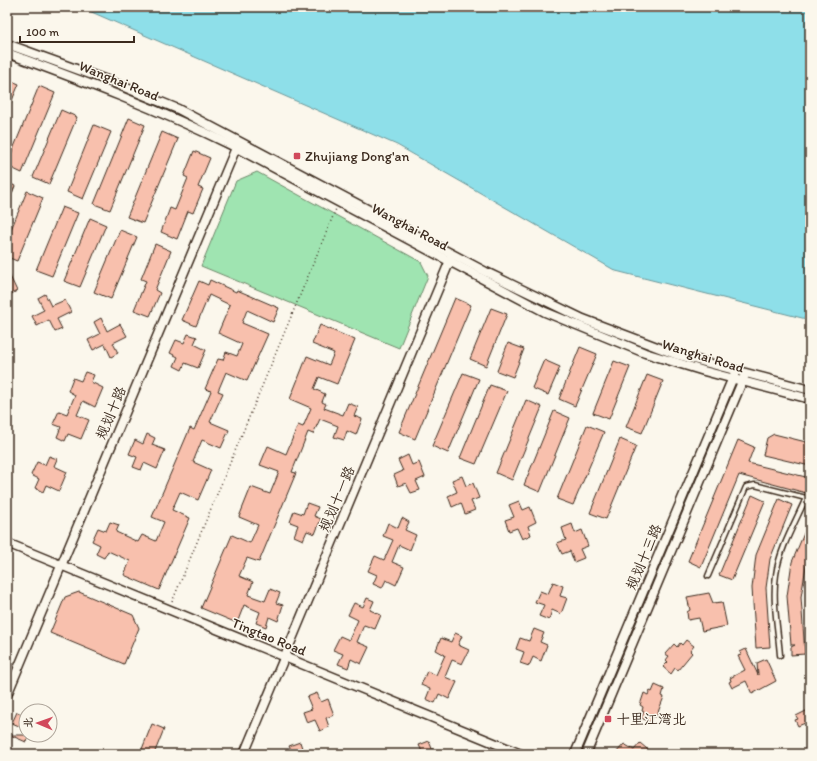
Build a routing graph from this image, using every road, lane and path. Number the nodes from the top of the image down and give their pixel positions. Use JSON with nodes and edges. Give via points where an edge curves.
{"nodes":[{"id":1,"x":7,"y":44,"type":"edge"},
{"id":2,"x":7,"y":53,"type":"edge"},
{"id":3,"x":238,"y":144,"type":"junction"},
{"id":4,"x":338,"y":203,"type":"junction"},
{"id":5,"x":453,"y":254,"type":"junction"},
{"id":6,"x":450,"y":263,"type":"junction"},
{"id":7,"x":736,"y":370,"type":"junction"},
{"id":8,"x":746,"y":373,"type":"junction"},
{"id":9,"x":733,"y":379,"type":"junction"},
{"id":10,"x":742,"y":382,"type":"junction"},
{"id":11,"x":810,"y":390,"type":"edge"},
{"id":12,"x":810,"y":400,"type":"edge"},
{"id":13,"x":808,"y":498,"type":"edge"},
{"id":14,"x":7,"y":543,"type":"edge"},
{"id":15,"x":61,"y":565,"type":"junction"},
{"id":16,"x":708,"y":576,"type":"dead end"},
{"id":17,"x":169,"y":610,"type":"junction"},
{"id":18,"x":780,"y":655,"type":"dead end"},
{"id":19,"x":285,"y":657,"type":"junction"},
{"id":20,"x":7,"y":695,"type":"edge"},
{"id":21,"x":244,"y":754,"type":"edge"},
{"id":22,"x":521,"y":754,"type":"edge"},
{"id":23,"x":575,"y":754,"type":"edge"},
{"id":24,"x":586,"y":754,"type":"edge"}],
"edges":[{"from":1,"to":3,"type":"street","name":"Wanghai Road","via":[[158,100]]},
{"from":2,"to":3,"type":"street","name":"Wanghai Road","via":[[149,106]]},
{"from":3,"to":4,"type":"street","name":"Wanghai Road"},
{"from":3,"to":5,"type":"street","name":"Wanghai Road"},
{"from":3,"to":15,"type":"street","name":"规划十路"},
{"from":4,"to":6,"type":"street","name":"Wanghai Road"},
{"from":4,"to":17,"type":"path"},
{"from":5,"to":6,"type":"street","name":"规划十一路"},
{"from":5,"to":7,"type":"street","name":"Wanghai Road","via":[[549,303],[614,332],[678,355]]},
{"from":6,"to":9,"type":"street","name":"Wanghai Road","via":[[545,312],[605,337],[665,359]]},
{"from":6,"to":19,"type":"street","name":"规划十一路"},
{"from":7,"to":8,"type":"street","name":"Wanghai Road"},
{"from":7,"to":9,"type":"street","name":"规划十三路"},
{"from":8,"to":10,"type":"street","name":"规划十三路"},
{"from":8,"to":11,"type":"street","name":"Wanghai Road"},
{"from":9,"to":10,"type":"street","name":"Wanghai Road"},
{"from":9,"to":23,"type":"street","name":"规划十三路"},
{"from":10,"to":12,"type":"street","name":"Wanghai Road"},
{"from":10,"to":24,"type":"street","name":"规划十三路"},
{"from":13,"to":16,"type":"lane","via":[[752,484],[746,487]]},
{"from":13,"to":18,"type":"lane","via":[[776,573]]},
{"from":14,"to":15,"type":"street","name":"Tingtao Road"},
{"from":15,"to":17,"type":"street","name":"Tingtao Road"},
{"from":15,"to":20,"type":"street","name":"规划十路"},
{"from":17,"to":19,"type":"street","name":"Tingtao Road"},
{"from":19,"to":21,"type":"street","name":"规划十一路"},
{"from":19,"to":22,"type":"street","name":"Tingtao Road"}]}
